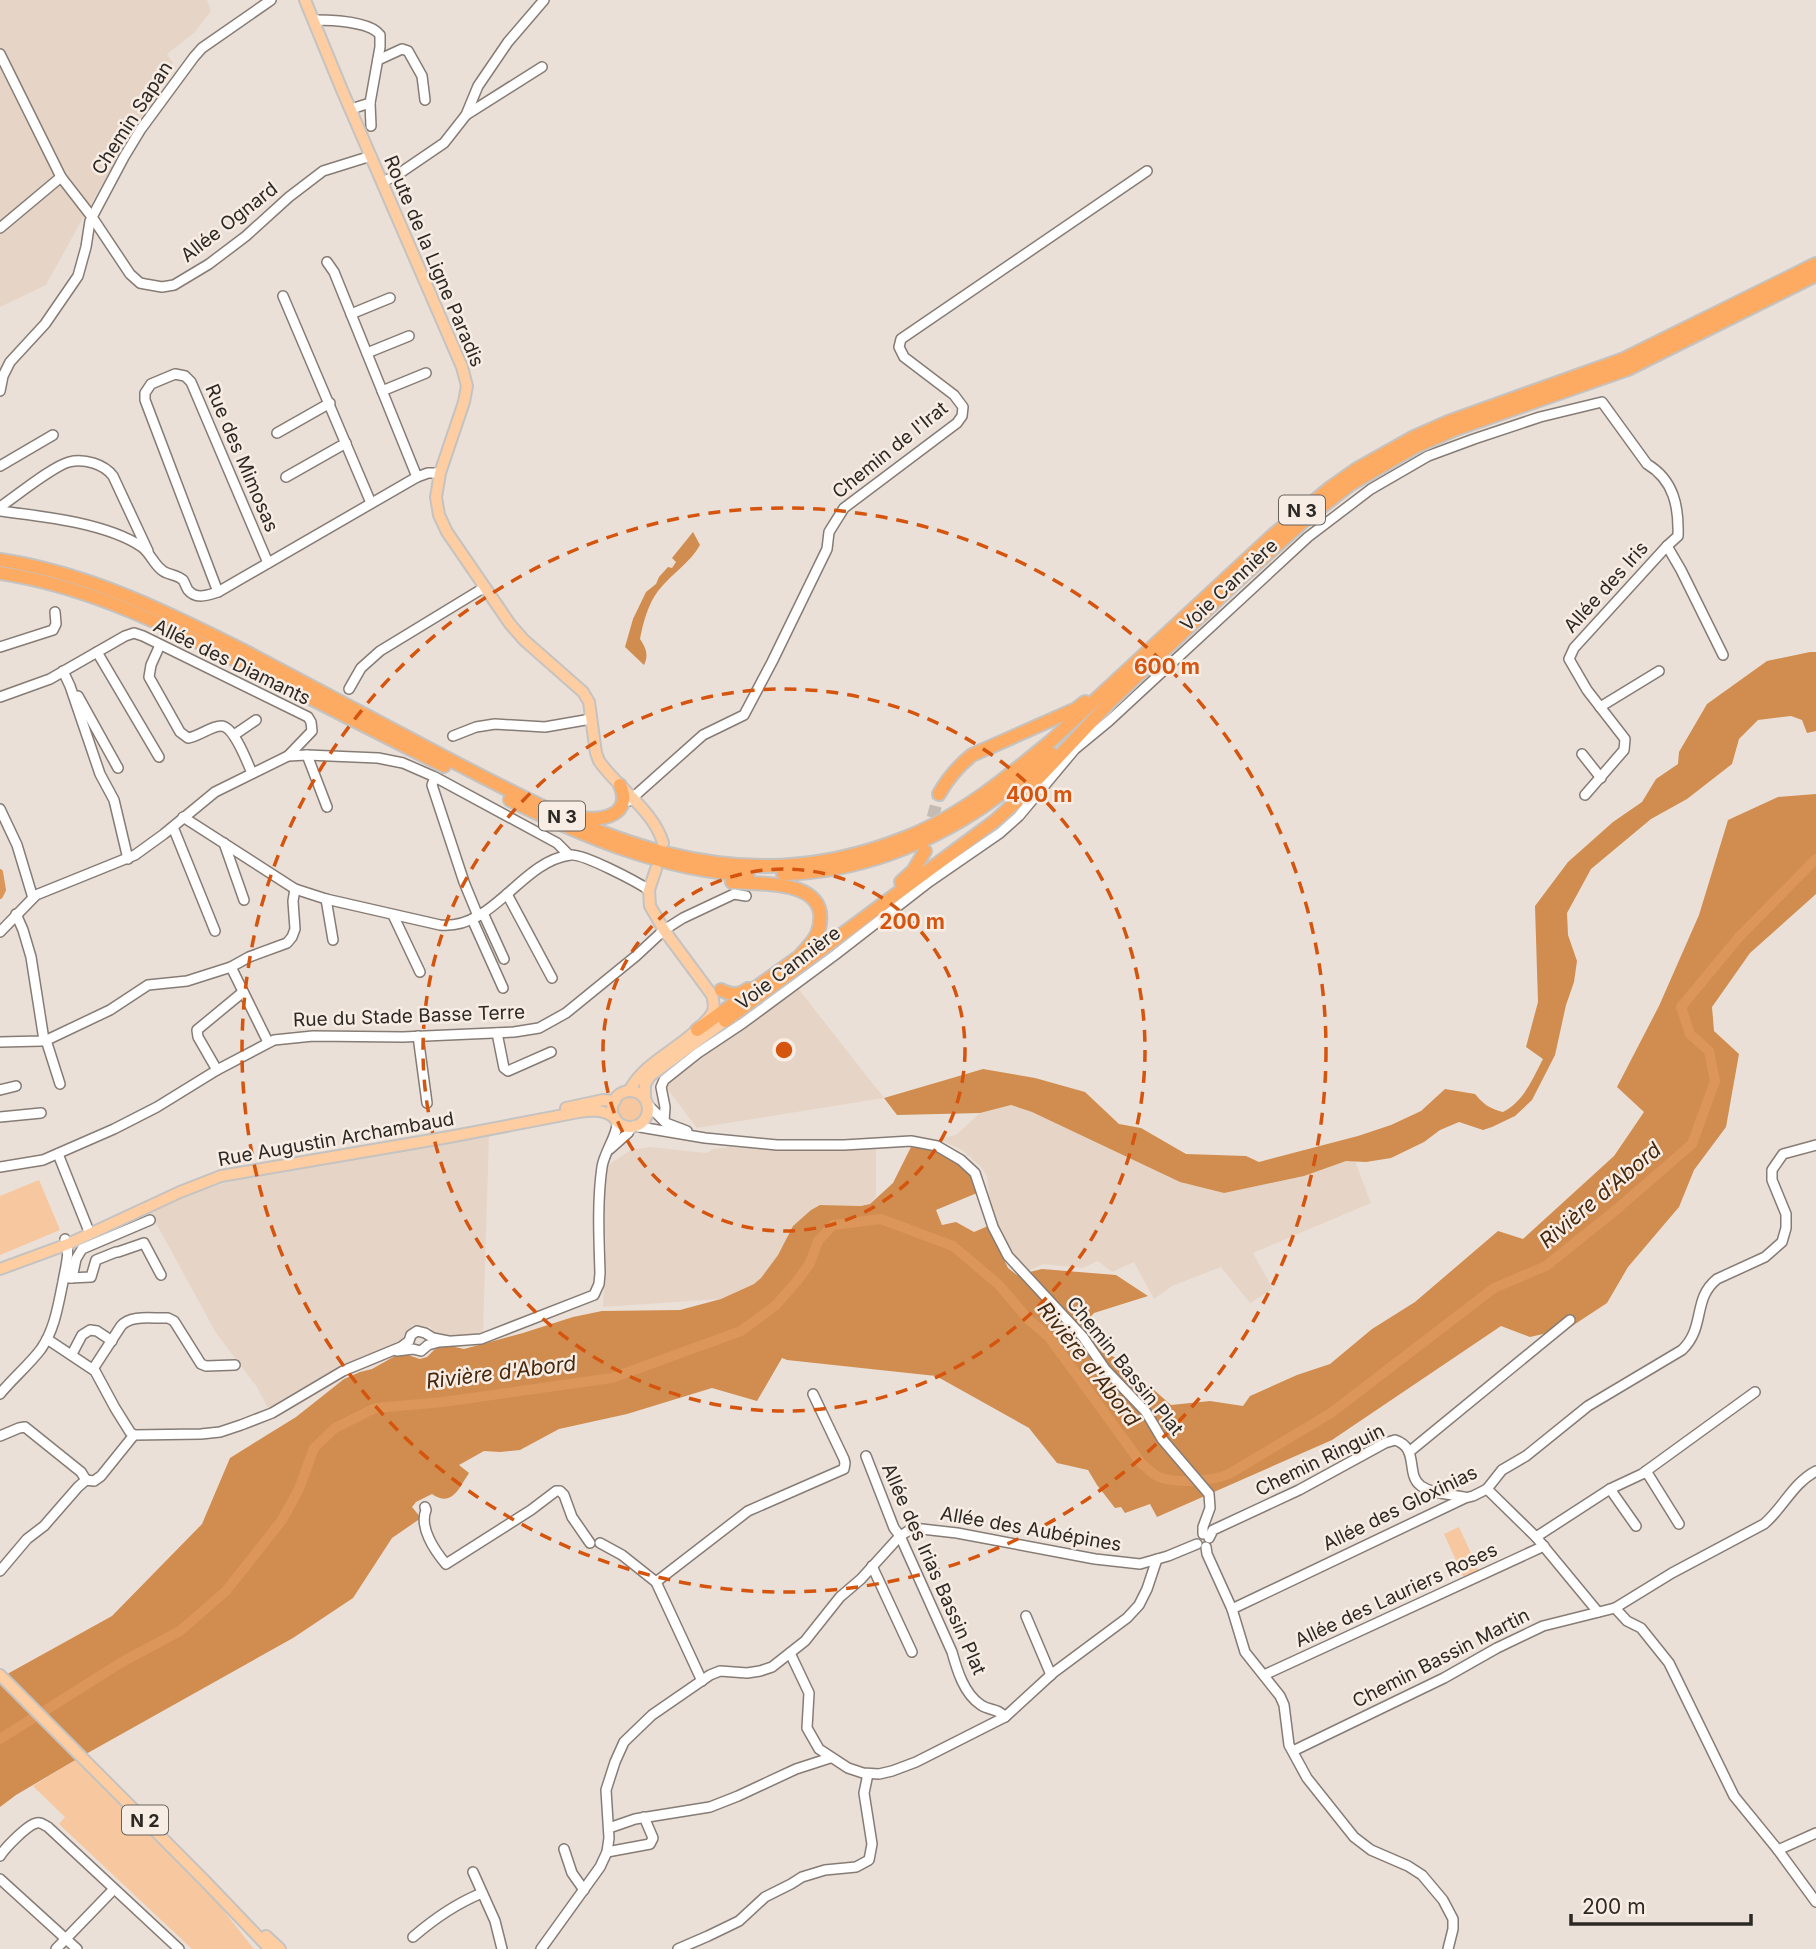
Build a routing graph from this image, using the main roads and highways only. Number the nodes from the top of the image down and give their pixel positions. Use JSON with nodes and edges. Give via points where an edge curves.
{"nodes":[{"id":1,"x":306,"y":0,"type":"edge"},
{"id":2,"x":1816,"y":264,"type":"edge"},
{"id":3,"x":1816,"y":275,"type":"edge"},
{"id":4,"x":0,"y":561,"type":"edge"},
{"id":5,"x":0,"y":573,"type":"edge"},
{"id":6,"x":1122,"y":683,"type":"junction"},
{"id":7,"x":594,"y":741,"type":"junction"},
{"id":8,"x":446,"y":757,"type":"junction"},
{"id":9,"x":604,"y":768,"type":"junction"},
{"id":10,"x":620,"y":785,"type":"junction"},
{"id":11,"x":939,"y":794,"type":"tunnel mouth"},
{"id":12,"x":635,"y":797,"type":"junction"},
{"id":13,"x":925,"y":851,"type":"tunnel mouth"},
{"id":14,"x":641,"y":855,"type":"junction"},
{"id":15,"x":656,"y":869,"type":"dead end"},
{"id":16,"x":796,"y":960,"type":"junction"},
{"id":17,"x":767,"y":979,"type":"junction"},
{"id":18,"x":717,"y":992,"type":"junction"},
{"id":19,"x":730,"y":1007,"type":"junction"},
{"id":20,"x":725,"y":1021,"type":"junction"},
{"id":21,"x":697,"y":1030,"type":"junction"},
{"id":22,"x":629,"y":1091,"type":"junction"},
{"id":23,"x":615,"y":1101,"type":"junction"},
{"id":24,"x":646,"y":1101,"type":"junction"},
{"id":25,"x":616,"y":1119,"type":"junction"},
{"id":26,"x":482,"y":1130,"type":"junction"},
{"id":27,"x":0,"y":1269,"type":"edge"},
{"id":28,"x":0,"y":1675,"type":"edge"},
{"id":29,"x":204,"y":1880,"type":"junction"},
{"id":30,"x":260,"y":1949,"type":"edge"},
{"id":31,"x":270,"y":1949,"type":"edge"},
{"id":32,"x":280,"y":1949,"type":"edge"}],
"edges":[{"from":1,"to":7,"type":"main road","name":"Route de la Ligne Paradis","via":[[467,386],[440,473],[439,515],[510,624],[579,687],[589,702]]},
{"from":2,"to":6,"type":"highway","number":"N 3","via":[[1624,359],[1448,422],[1376,457],[1272,536]]},
{"from":3,"to":6,"type":"highway","number":"N 3","via":[[1628,369],[1455,429],[1381,466],[1351,484],[1274,547]]},
{"from":4,"to":8,"type":"highway","number":"N 3","via":[[63,573],[124,594]]},
{"from":5,"to":14,"type":"highway","number":"N 3","via":[[60,585],[119,606],[555,822]]},
{"from":6,"to":8,"type":"highway","number":"N 3","via":[[1013,772],[948,817],[870,850],[800,865],[706,863],[643,846],[559,814]]},
{"from":6,"to":11,"type":"highway","via":[[1076,709],[972,755],[953,772]]},
{"from":6,"to":14,"type":"highway","number":"N 3","via":[[1058,751],[982,807],[931,836],[875,859],[804,873],[753,875],[684,867]]},
{"from":6,"to":20,"type":"highway","via":[[995,821]]},
{"from":7,"to":9,"type":"main road","name":"Route de la Ligne Paradis"},
{"from":7,"to":12,"type":"main road","name":"Route de la Ligne Paradis"},
{"from":8,"to":10,"type":"highway","number":"N 3","via":[[582,818],[595,820],[615,814],[624,800]]},
{"from":9,"to":10,"type":"main road","name":"Route de la Ligne Paradis"},
{"from":9,"to":12,"type":"main road"},
{"from":10,"to":12,"type":"main road","name":"Route de la Ligne Paradis"},
{"from":13,"to":16,"type":"highway","via":[[899,885]]},
{"from":14,"to":16,"type":"highway","number":"N 3","via":[[706,876],[788,887],[808,895],[818,906],[821,925]]},
{"from":15,"to":18,"type":"main road","via":[[649,890],[650,906],[664,930]]},
{"from":16,"to":17,"type":"highway"},
{"from":17,"to":18,"type":"highway","via":[[737,994]]},
{"from":17,"to":19,"type":"highway"},
{"from":18,"to":19,"type":"main road"},
{"from":18,"to":21,"type":"main road","via":[[713,1011]]},
{"from":19,"to":20,"type":"main road"},
{"from":19,"to":21,"type":"highway"},
{"from":20,"to":24,"type":"main road","via":[[650,1076],[645,1084]]},
{"from":21,"to":22,"type":"main road","via":[[645,1070]]},
{"from":22,"to":23,"type":"main road"},
{"from":22,"to":24,"type":"main road"},
{"from":23,"to":25,"type":"main road"},
{"from":23,"to":26,"type":"main road","name":"Rue Augustin Archambaud","via":[[580,1104]]},
{"from":24,"to":25,"type":"main road","via":[[645,1118],[633,1127]]},
{"from":25,"to":26,"type":"main road","name":"Rue Augustin Archambaud","via":[[592,1110]]},
{"from":26,"to":27,"type":"main road","name":"Rue Augustin Archambaud","via":[[212,1180]]},
{"from":28,"to":29,"type":"main road","number":"N 2"},
{"from":29,"to":30,"type":"main road"},
{"from":29,"to":31,"type":"main road","number":"N 2"},
{"from":29,"to":32,"type":"main road"}]}
